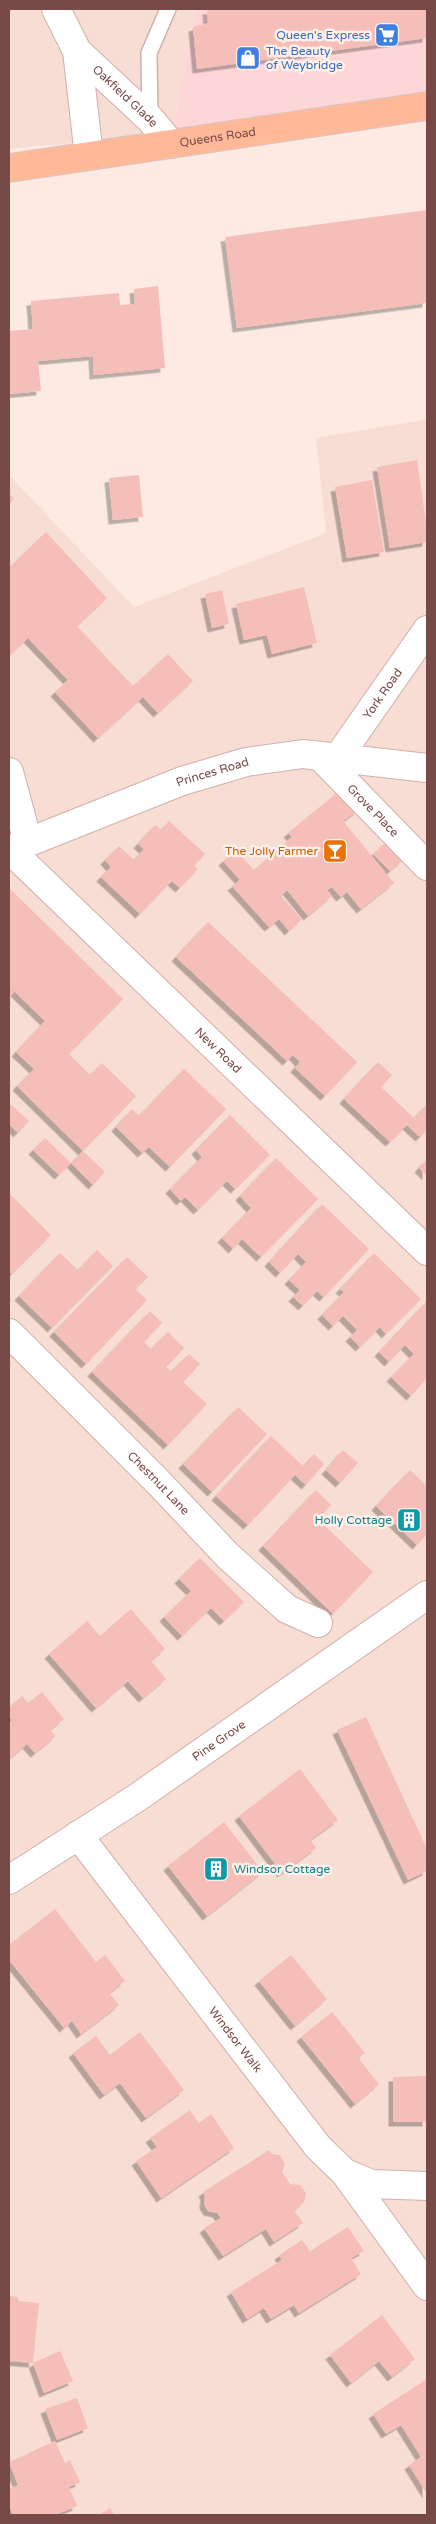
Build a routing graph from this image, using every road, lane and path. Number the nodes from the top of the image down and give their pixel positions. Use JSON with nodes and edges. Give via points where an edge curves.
{"nodes":[{"id":1,"x":56,"y":9,"type":"edge"},
{"id":2,"x":168,"y":9,"type":"edge"},
{"id":3,"x":77,"y":51,"type":"junction"},
{"id":4,"x":427,"y":106,"type":"edge"},
{"id":5,"x":150,"y":119,"type":"junction"},
{"id":6,"x":171,"y":144,"type":"junction"},
{"id":7,"x":89,"y":156,"type":"junction"},
{"id":8,"x":9,"y":168,"type":"edge"},
{"id":9,"x":427,"y":630,"type":"edge"},
{"id":10,"x":329,"y":756,"type":"junction"},
{"id":11,"x":427,"y":768,"type":"edge"},
{"id":12,"x":9,"y":772,"type":"edge"},
{"id":13,"x":16,"y":847,"type":"edge"},
{"id":14,"x":427,"y":866,"type":"edge"},
{"id":15,"x":427,"y":1251,"type":"edge"},
{"id":16,"x":9,"y":1333,"type":"edge"},
{"id":17,"x":427,"y":1595,"type":"edge"},
{"id":18,"x":318,"y":1623,"type":"dead end"},
{"id":19,"x":78,"y":1835,"type":"junction"},
{"id":20,"x":9,"y":1880,"type":"edge"},
{"id":21,"x":345,"y":2173,"type":"junction"},
{"id":22,"x":427,"y":2186,"type":"edge"},
{"id":23,"x":427,"y":2286,"type":"edge"}],
"edges":[{"from":1,"to":3,"type":"street","name":"Oakfield Glade"},
{"from":2,"to":5,"type":"lane","via":[[149,53]]},
{"from":3,"to":5,"type":"street","name":"Oakfield Glade"},
{"from":3,"to":7,"type":"street","name":"Oakfield Glade"},
{"from":4,"to":6,"type":"main road","name":"Queens Road"},
{"from":5,"to":6,"type":"street","name":"Oakfield Glade"},
{"from":6,"to":7,"type":"main road","name":"Queens Road"},
{"from":7,"to":8,"type":"main road","name":"Queens Road"},
{"from":9,"to":10,"type":"street","name":"York Road"},
{"from":10,"to":11,"type":"street","name":"Princes Road"},
{"from":10,"to":13,"type":"street","name":"Princes Road","via":[[303,754],[246,762],[182,781]]},
{"from":10,"to":14,"type":"street","name":"Grove Place"},
{"from":12,"to":13,"type":"street"},
{"from":13,"to":15,"type":"street","name":"New Road"},
{"from":16,"to":18,"type":"street","name":"Chestnut Lane","via":[[228,1556],[287,1609]]},
{"from":17,"to":19,"type":"street","name":"Pine Grove"},
{"from":19,"to":20,"type":"street","name":"Pine Grove"},
{"from":19,"to":21,"type":"street","name":"Windsor Walk","via":[[318,2147]]},
{"from":21,"to":22,"type":"street","name":"Windsor Walk","via":[[371,2184]]},
{"from":21,"to":23,"type":"street"}]}
